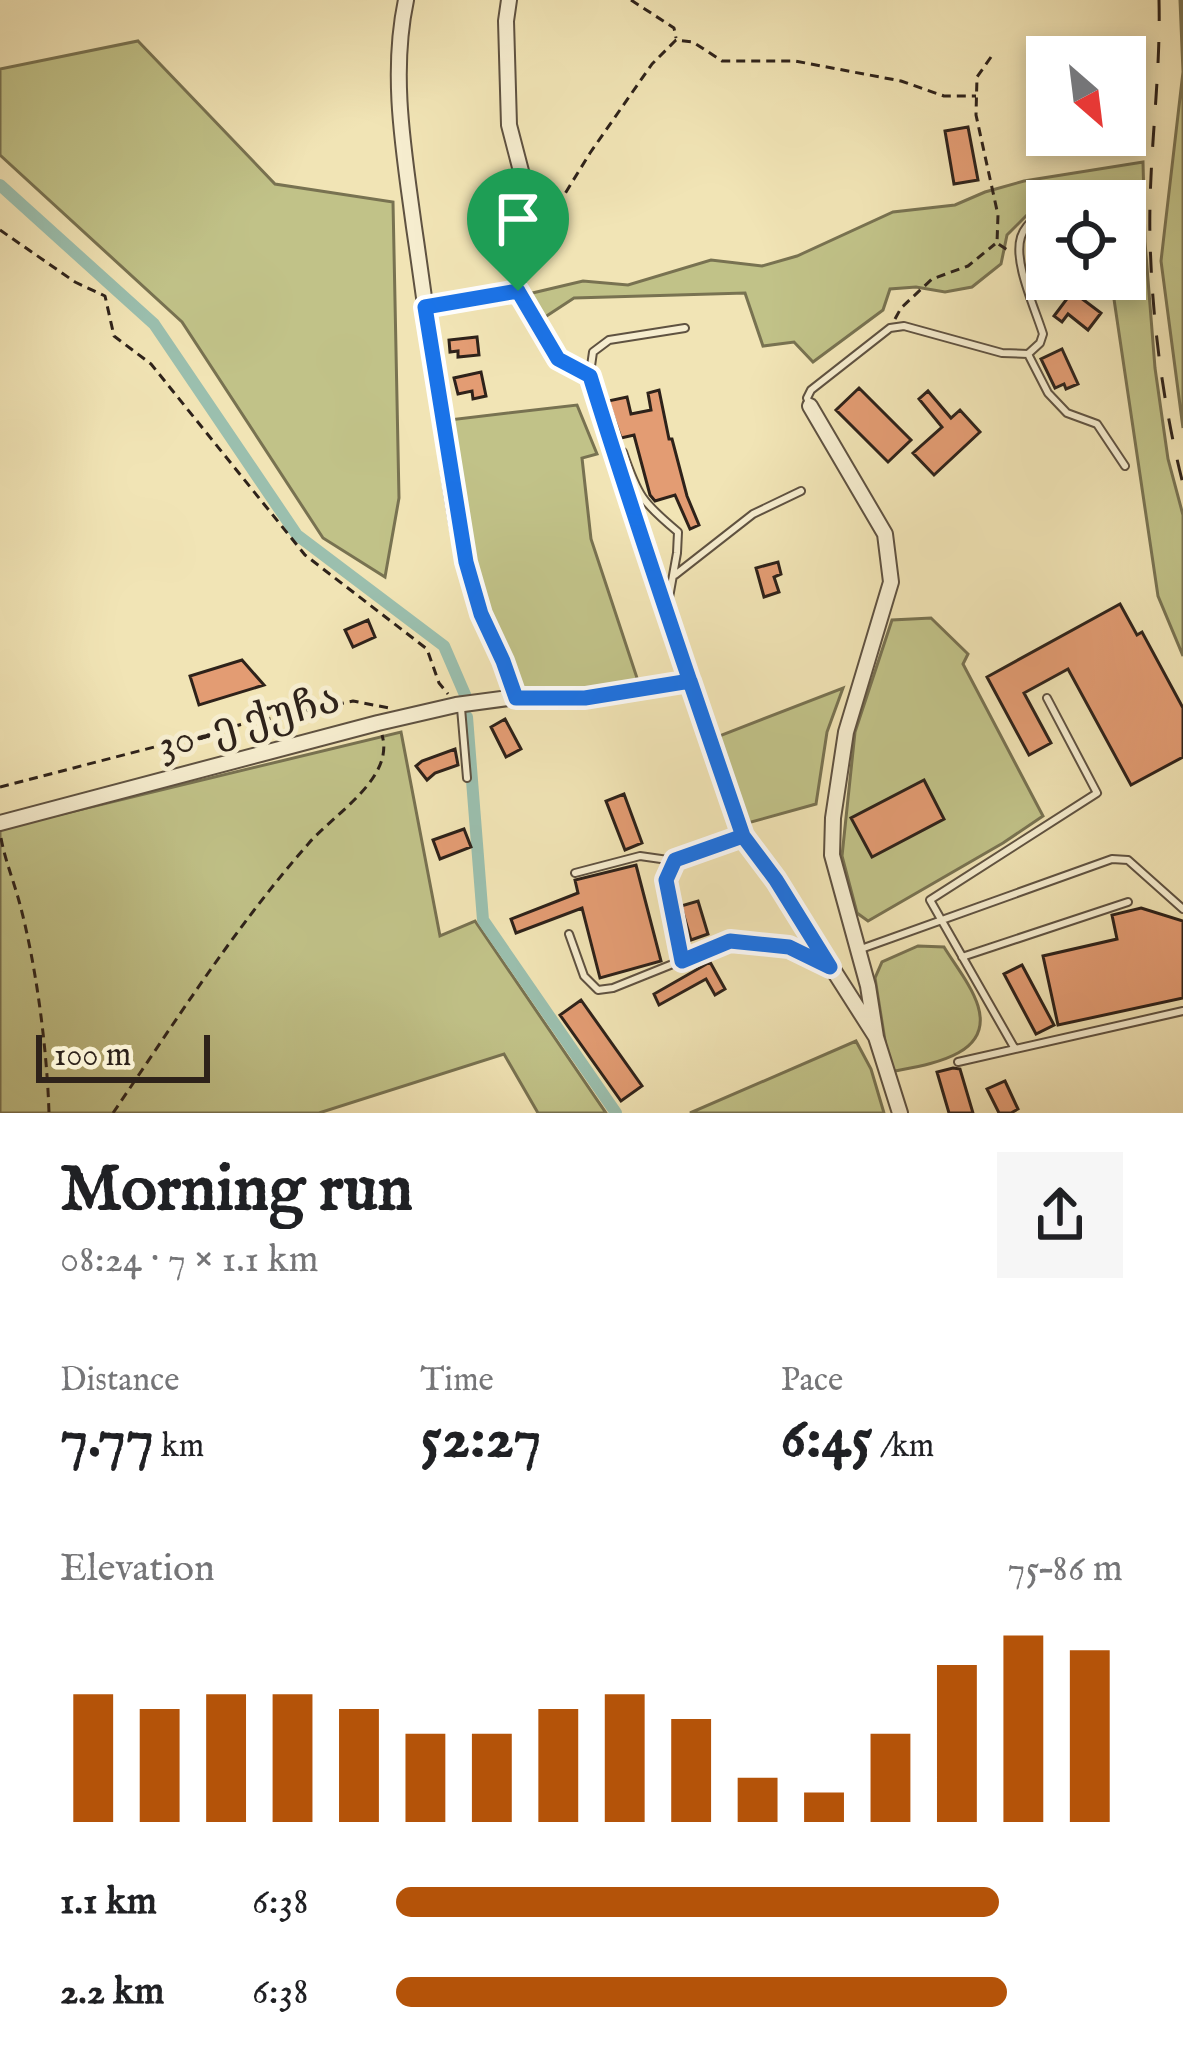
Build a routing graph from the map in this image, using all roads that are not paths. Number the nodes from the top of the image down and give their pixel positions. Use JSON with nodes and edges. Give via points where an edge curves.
{"nodes":[{"id":1,"x":406,"y":0,"type":"edge"},
{"id":2,"x":509,"y":0,"type":"edge"},
{"id":3,"x":1026,"y":227,"type":"edge"},
{"id":4,"x":1026,"y":280,"type":"edge"},
{"id":5,"x":1032,"y":300,"type":"edge"},
{"id":6,"x":685,"y":328,"type":"dead end"},
{"id":7,"x":1028,"y":353,"type":"junction"},
{"id":8,"x":590,"y":376,"type":"junction"},
{"id":9,"x":810,"y":406,"type":"joint"},
{"id":10,"x":623,"y":452,"type":"dead end"},
{"id":11,"x":1125,"y":466,"type":"dead end"},
{"id":12,"x":801,"y":491,"type":"dead end"},
{"id":13,"x":673,"y":577,"type":"junction"},
{"id":14,"x":666,"y":613,"type":"junction"},
{"id":15,"x":690,"y":681,"type":"junction"},
{"id":16,"x":516,"y":698,"type":"junction"},
{"id":17,"x":1047,"y":698,"type":"dead end"},
{"id":18,"x":458,"y":705,"type":"junction"},
{"id":19,"x":467,"y":778,"type":"dead end"},
{"id":20,"x":0,"y":827,"type":"edge"},
{"id":21,"x":743,"y":836,"type":"junction"},
{"id":22,"x":675,"y":860,"type":"junction"},
{"id":23,"x":575,"y":873,"type":"dead end"},
{"id":24,"x":1128,"y":902,"type":"dead end"},
{"id":25,"x":1183,"y":909,"type":"edge"},
{"id":26,"x":941,"y":921,"type":"junction"},
{"id":27,"x":568,"y":934,"type":"dead end"},
{"id":28,"x":860,"y":950,"type":"junction"},
{"id":29,"x":962,"y":957,"type":"junction"},
{"id":30,"x":682,"y":961,"type":"junction"},
{"id":31,"x":830,"y":967,"type":"junction"},
{"id":32,"x":1183,"y":1011,"type":"edge"},
{"id":33,"x":876,"y":1036,"type":"junction"},
{"id":34,"x":1015,"y":1049,"type":"junction"},
{"id":35,"x":958,"y":1063,"type":"dead end"},
{"id":36,"x":900,"y":1113,"type":"edge"}],
"edges":[{"from":1,"to":16,"type":"street","via":[[399,95],[425,307],[466,562]]},
{"from":2,"to":8,"type":"street","via":[[509,125],[528,198],[518,291],[558,359]]},
{"from":3,"to":4,"type":"lane","via":[[1019,258]]},
{"from":5,"to":7,"type":"lane","via":[[1043,334]]},
{"from":6,"to":8,"type":"lane","via":[[609,340],[593,352]]},
{"from":7,"to":9,"type":"lane","via":[[890,328],[811,390]]},
{"from":7,"to":11,"type":"lane","via":[[1048,393],[1066,413],[1097,424]]},
{"from":8,"to":14,"type":"street"},
{"from":9,"to":28,"type":"street","via":[[885,533],[891,582],[846,732],[833,818],[832,855]]},
{"from":10,"to":13,"type":"lane","via":[[636,490],[678,532]]},
{"from":12,"to":13,"type":"lane","via":[[753,514]]},
{"from":13,"to":14,"type":"lane"},
{"from":14,"to":15,"type":"street"},
{"from":15,"to":16,"type":"street","name":"30-ე ქუჩა","via":[[585,698]]},
{"from":15,"to":21,"type":"street"},
{"from":16,"to":18,"type":"street","name":"30-ე ქუჩა"},
{"from":17,"to":26,"type":"lane","via":[[1097,793],[930,900]]},
{"from":18,"to":19,"type":"lane"},
{"from":18,"to":20,"type":"street","name":"30-ე ქუჩა"},
{"from":21,"to":22,"type":"lane"},
{"from":21,"to":31,"type":"street"},
{"from":22,"to":23,"type":"lane","via":[[640,856]]},
{"from":22,"to":30,"type":"lane","via":[[666,880]]},
{"from":24,"to":29,"type":"lane"},
{"from":25,"to":26,"type":"lane","via":[[1128,860],[1112,859]]},
{"from":26,"to":28,"type":"lane"},
{"from":26,"to":29,"type":"lane"},
{"from":27,"to":30,"type":"lane","via":[[598,990]]},
{"from":28,"to":33,"type":"street"},
{"from":29,"to":34,"type":"lane"},
{"from":30,"to":31,"type":"lane","via":[[730,941],[789,947]]},
{"from":31,"to":33,"type":"street"},
{"from":32,"to":34,"type":"lane"},
{"from":33,"to":36,"type":"street"},
{"from":34,"to":35,"type":"lane"}]}
